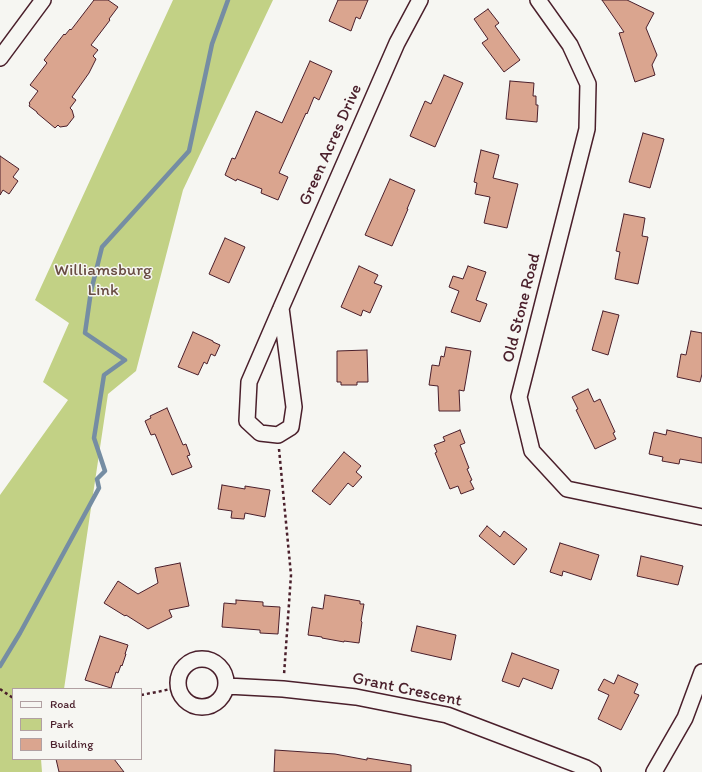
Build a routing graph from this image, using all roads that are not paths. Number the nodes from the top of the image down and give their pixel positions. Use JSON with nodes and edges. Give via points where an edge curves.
{"nodes":[{"id":1,"x":43,"y":0,"type":"edge"},
{"id":2,"x":420,"y":0,"type":"edge"},
{"id":3,"x":538,"y":0,"type":"edge"},
{"id":4,"x":0,"y":58,"type":"edge"},
{"id":5,"x":281,"y":308,"type":"junction"},
{"id":6,"x":702,"y":517,"type":"edge"},
{"id":7,"x":702,"y":672,"type":"edge"},
{"id":8,"x":227,"y":686,"type":"junction"},
{"id":9,"x":593,"y":772,"type":"edge"},
{"id":10,"x":654,"y":772,"type":"edge"}],
"edges":[{"from":1,"to":4,"type":"street"},
{"from":2,"to":5,"type":"street","name":"Green Acres Drive","via":[[397,43]]},
{"from":3,"to":6,"type":"street","name":"Old Stone Road","via":[[570,45],[588,84],[588,129],[519,397],[532,451],[567,489]]},
{"from":5,"to":5,"type":"street","name":"Green Acres Drive","via":[[249,382],[247,421],[260,433],[278,435],[291,427],[294,407]]},
{"from":7,"to":10,"type":"street","via":[[685,718]]},
{"from":8,"to":8,"type":"street","via":[[223,669],[217,663],[205,659],[189,662],[178,680],[180,695],[190,705],[198,708],[207,708],[218,703],[224,696]]},
{"from":8,"to":9,"type":"street","name":"Grant Crescent","via":[[356,697],[447,714]]}]}
